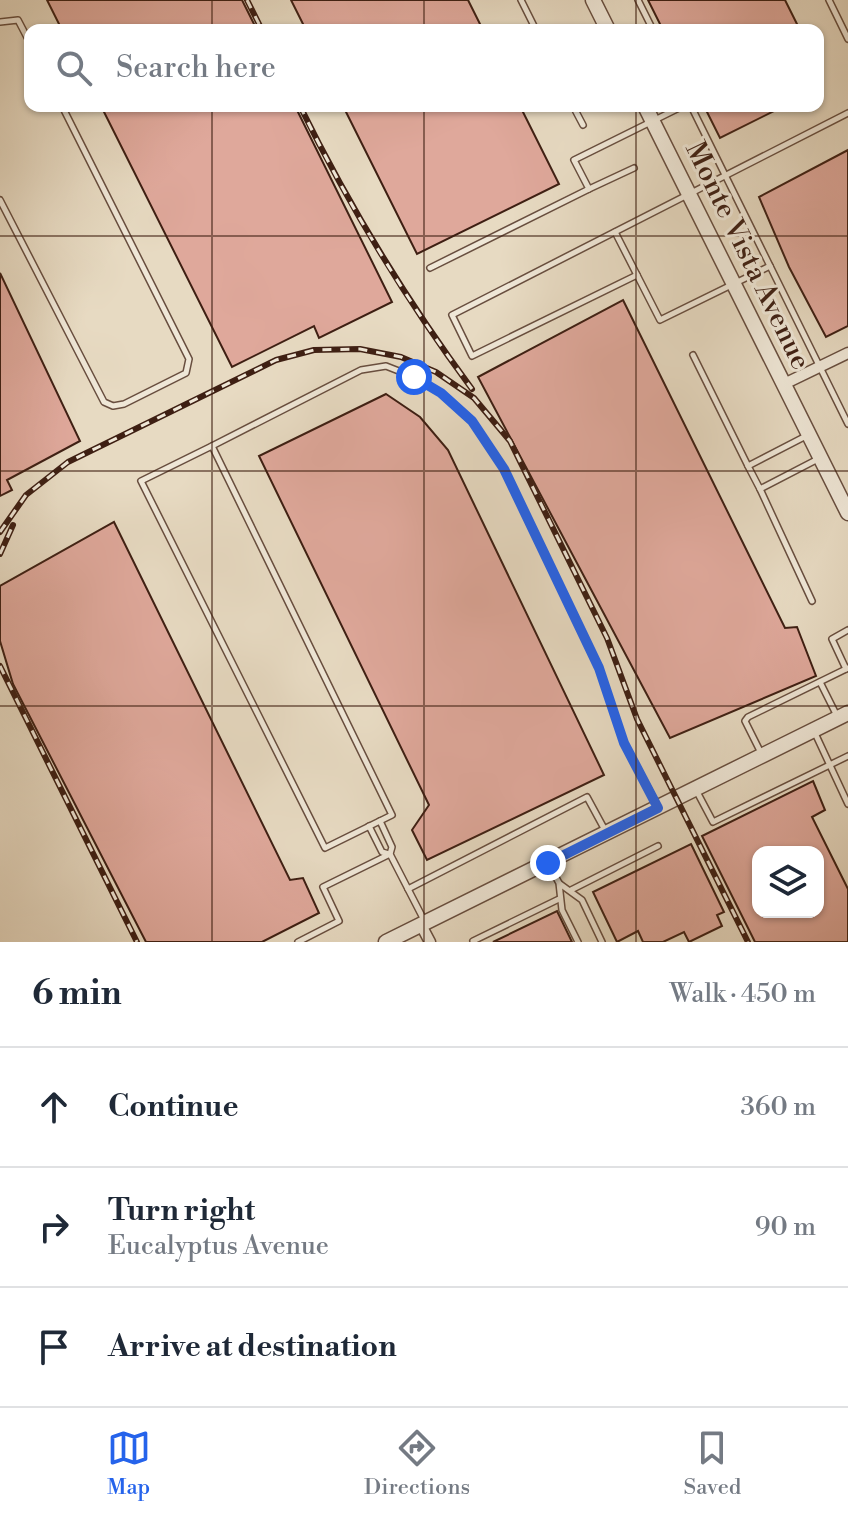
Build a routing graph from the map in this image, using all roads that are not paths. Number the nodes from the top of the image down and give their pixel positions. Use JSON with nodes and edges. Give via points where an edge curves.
{"nodes":[{"id":1,"x":521,"y":0,"type":"edge"},
{"id":2,"x":593,"y":0,"type":"edge"},
{"id":3,"x":638,"y":0,"type":"edge"},
{"id":4,"x":829,"y":0,"type":"edge"},
{"id":5,"x":0,"y":22,"type":"edge"},
{"id":6,"x":533,"y":24,"type":"edge"},
{"id":7,"x":605,"y":24,"type":"edge"},
{"id":8,"x":650,"y":24,"type":"edge"},
{"id":9,"x":24,"y":32,"type":"edge"},
{"id":10,"x":848,"y":39,"type":"edge"},
{"id":11,"x":65,"y":112,"type":"edge"},
{"id":12,"x":576,"y":112,"type":"edge"},
{"id":13,"x":648,"y":112,"type":"edge"},
{"id":14,"x":670,"y":112,"type":"edge"},
{"id":15,"x":694,"y":112,"type":"edge"},
{"id":16,"x":848,"y":113,"type":"edge"},
{"id":17,"x":652,"y":120,"type":"junction"},
{"id":18,"x":583,"y":125,"type":"dead end"},
{"id":19,"x":634,"y":168,"type":"dead end"},
{"id":20,"x":726,"y":176,"type":"junction"},
{"id":21,"x":589,"y":189,"type":"junction"},
{"id":22,"x":689,"y":194,"type":"junction"},
{"id":23,"x":0,"y":200,"type":"edge"},
{"id":24,"x":615,"y":232,"type":"junction"},
{"id":25,"x":770,"y":266,"type":"junction"},
{"id":26,"x":430,"y":268,"type":"dead end"},
{"id":27,"x":637,"y":275,"type":"junction"},
{"id":28,"x":734,"y":285,"type":"junction"},
{"id":29,"x":848,"y":353,"type":"edge"},
{"id":30,"x":693,"y":355,"type":"dead end"},
{"id":31,"x":819,"y":367,"type":"junction"},
{"id":32,"x":784,"y":384,"type":"junction"},
{"id":33,"x":848,"y":424,"type":"edge"},
{"id":34,"x":809,"y":435,"type":"junction"},
{"id":35,"x":212,"y":446,"type":"junction"},
{"id":36,"x":820,"y":458,"type":"junction"},
{"id":37,"x":748,"y":466,"type":"junction"},
{"id":38,"x":760,"y":489,"type":"junction"},
{"id":39,"x":848,"y":513,"type":"edge"},
{"id":40,"x":812,"y":601,"type":"dead end"},
{"id":41,"x":848,"y":630,"type":"edge"},
{"id":42,"x":847,"y":668,"type":"edge"},
{"id":43,"x":820,"y":682,"type":"junction"},
{"id":44,"x":843,"y":715,"type":"edge"},
{"id":45,"x":814,"y":730,"type":"junction"},
{"id":46,"x":762,"y":756,"type":"junction"},
{"id":47,"x":848,"y":756,"type":"edge"},
{"id":48,"x":830,"y":765,"type":"junction"},
{"id":49,"x":696,"y":789,"type":"junction"},
{"id":50,"x":848,"y":804,"type":"edge"},
{"id":51,"x":658,"y":808,"type":"junction"},
{"id":52,"x":380,"y":821,"type":"junction"},
{"id":53,"x":369,"y":826,"type":"junction"},
{"id":54,"x":606,"y":833,"type":"junction"},
{"id":55,"x":658,"y":846,"type":"dead end"},
{"id":56,"x":390,"y":854,"type":"junction"},
{"id":57,"x":548,"y":863,"type":"junction"},
{"id":58,"x":559,"y":883,"type":"junction"},
{"id":59,"x":408,"y":889,"type":"junction"},
{"id":60,"x":571,"y":890,"type":"junction"},
{"id":61,"x":559,"y":899,"type":"junction"},
{"id":62,"x":424,"y":924,"type":"junction"},
{"id":63,"x":473,"y":941,"type":"edge"},
{"id":64,"x":298,"y":942,"type":"edge"},
{"id":65,"x":386,"y":942,"type":"edge"},
{"id":66,"x":430,"y":942,"type":"edge"},
{"id":67,"x":578,"y":942,"type":"edge"},
{"id":68,"x":602,"y":942,"type":"edge"}],
"edges":[{"from":1,"to":6,"type":"lane"},
{"from":2,"to":7,"type":"street"},
{"from":3,"to":8,"type":"lane"},
{"from":4,"to":10,"type":"lane"},
{"from":5,"to":9,"type":"lane","via":[[18,20]]},
{"from":11,"to":23,"type":"lane","via":[[189,359],[186,373],[124,404],[108,405]]},
{"from":12,"to":18,"type":"lane"},
{"from":13,"to":17,"type":"street","name":"Monte Vista Avenue"},
{"from":14,"to":17,"type":"lane"},
{"from":15,"to":20,"type":"lane"},
{"from":16,"to":20,"type":"lane"},
{"from":17,"to":21,"type":"lane","via":[[574,160]]},
{"from":17,"to":22,"type":"street","name":"Monte Vista Avenue"},
{"from":19,"to":21,"type":"lane"},
{"from":20,"to":22,"type":"lane"},
{"from":20,"to":25,"type":"lane"},
{"from":21,"to":26,"type":"lane"},
{"from":22,"to":24,"type":"lane"},
{"from":22,"to":28,"type":"street","name":"Monte Vista Avenue"},
{"from":24,"to":27,"type":"lane"},
{"from":24,"to":27,"type":"lane","via":[[452,315],[472,356]]},
{"from":25,"to":28,"type":"lane"},
{"from":25,"to":31,"type":"lane"},
{"from":27,"to":28,"type":"lane","via":[[660,320]]},
{"from":28,"to":32,"type":"street","name":"Monte Vista Avenue"},
{"from":29,"to":31,"type":"street"},
{"from":30,"to":37,"type":"lane"},
{"from":31,"to":32,"type":"street"},
{"from":31,"to":33,"type":"lane"},
{"from":32,"to":34,"type":"street","name":"Monte Vista Avenue"},
{"from":34,"to":36,"type":"street","name":"Monte Vista Avenue"},
{"from":34,"to":37,"type":"lane"},
{"from":35,"to":51,"type":"lane","via":[[361,370],[386,366],[441,393],[472,421],[504,469],[599,668],[624,743]]},
{"from":35,"to":52,"type":"lane","via":[[392,815]]},
{"from":35,"to":53,"type":"lane","via":[[141,481],[325,848]]},
{"from":36,"to":38,"type":"lane"},
{"from":36,"to":39,"type":"street","name":"Monte Vista Avenue"},
{"from":37,"to":38,"type":"lane"},
{"from":38,"to":40,"type":"lane"},
{"from":41,"to":42,"type":"lane","via":[[832,639]]},
{"from":42,"to":43,"type":"lane"},
{"from":43,"to":44,"type":"lane"},
{"from":43,"to":46,"type":"lane","via":[[748,717],[745,721]]},
{"from":44,"to":45,"type":"street"},
{"from":45,"to":46,"type":"street"},
{"from":45,"to":48,"type":"lane"},
{"from":46,"to":49,"type":"street"},
{"from":47,"to":48,"type":"lane"},
{"from":48,"to":49,"type":"lane","via":[[713,822]]},
{"from":48,"to":50,"type":"lane"},
{"from":49,"to":51,"type":"street"},
{"from":51,"to":54,"type":"street"},
{"from":52,"to":53,"type":"lane"},
{"from":52,"to":56,"type":"lane"},
{"from":53,"to":56,"type":"lane","via":[[382,852]]},
{"from":54,"to":57,"type":"street"},
{"from":54,"to":59,"type":"lane","via":[[587,797]]},
{"from":55,"to":60,"type":"lane"},
{"from":56,"to":59,"type":"lane"},
{"from":56,"to":64,"type":"lane","via":[[323,887],[339,921]]},
{"from":57,"to":58,"type":"lane"},
{"from":57,"to":62,"type":"street"},
{"from":58,"to":60,"type":"lane"},
{"from":58,"to":61,"type":"lane"},
{"from":59,"to":62,"type":"lane"},
{"from":60,"to":68,"type":"lane","via":[[582,900]]},
{"from":61,"to":63,"type":"lane"},
{"from":61,"to":67,"type":"lane"},
{"from":62,"to":65,"type":"street"},
{"from":62,"to":66,"type":"street"}]}
